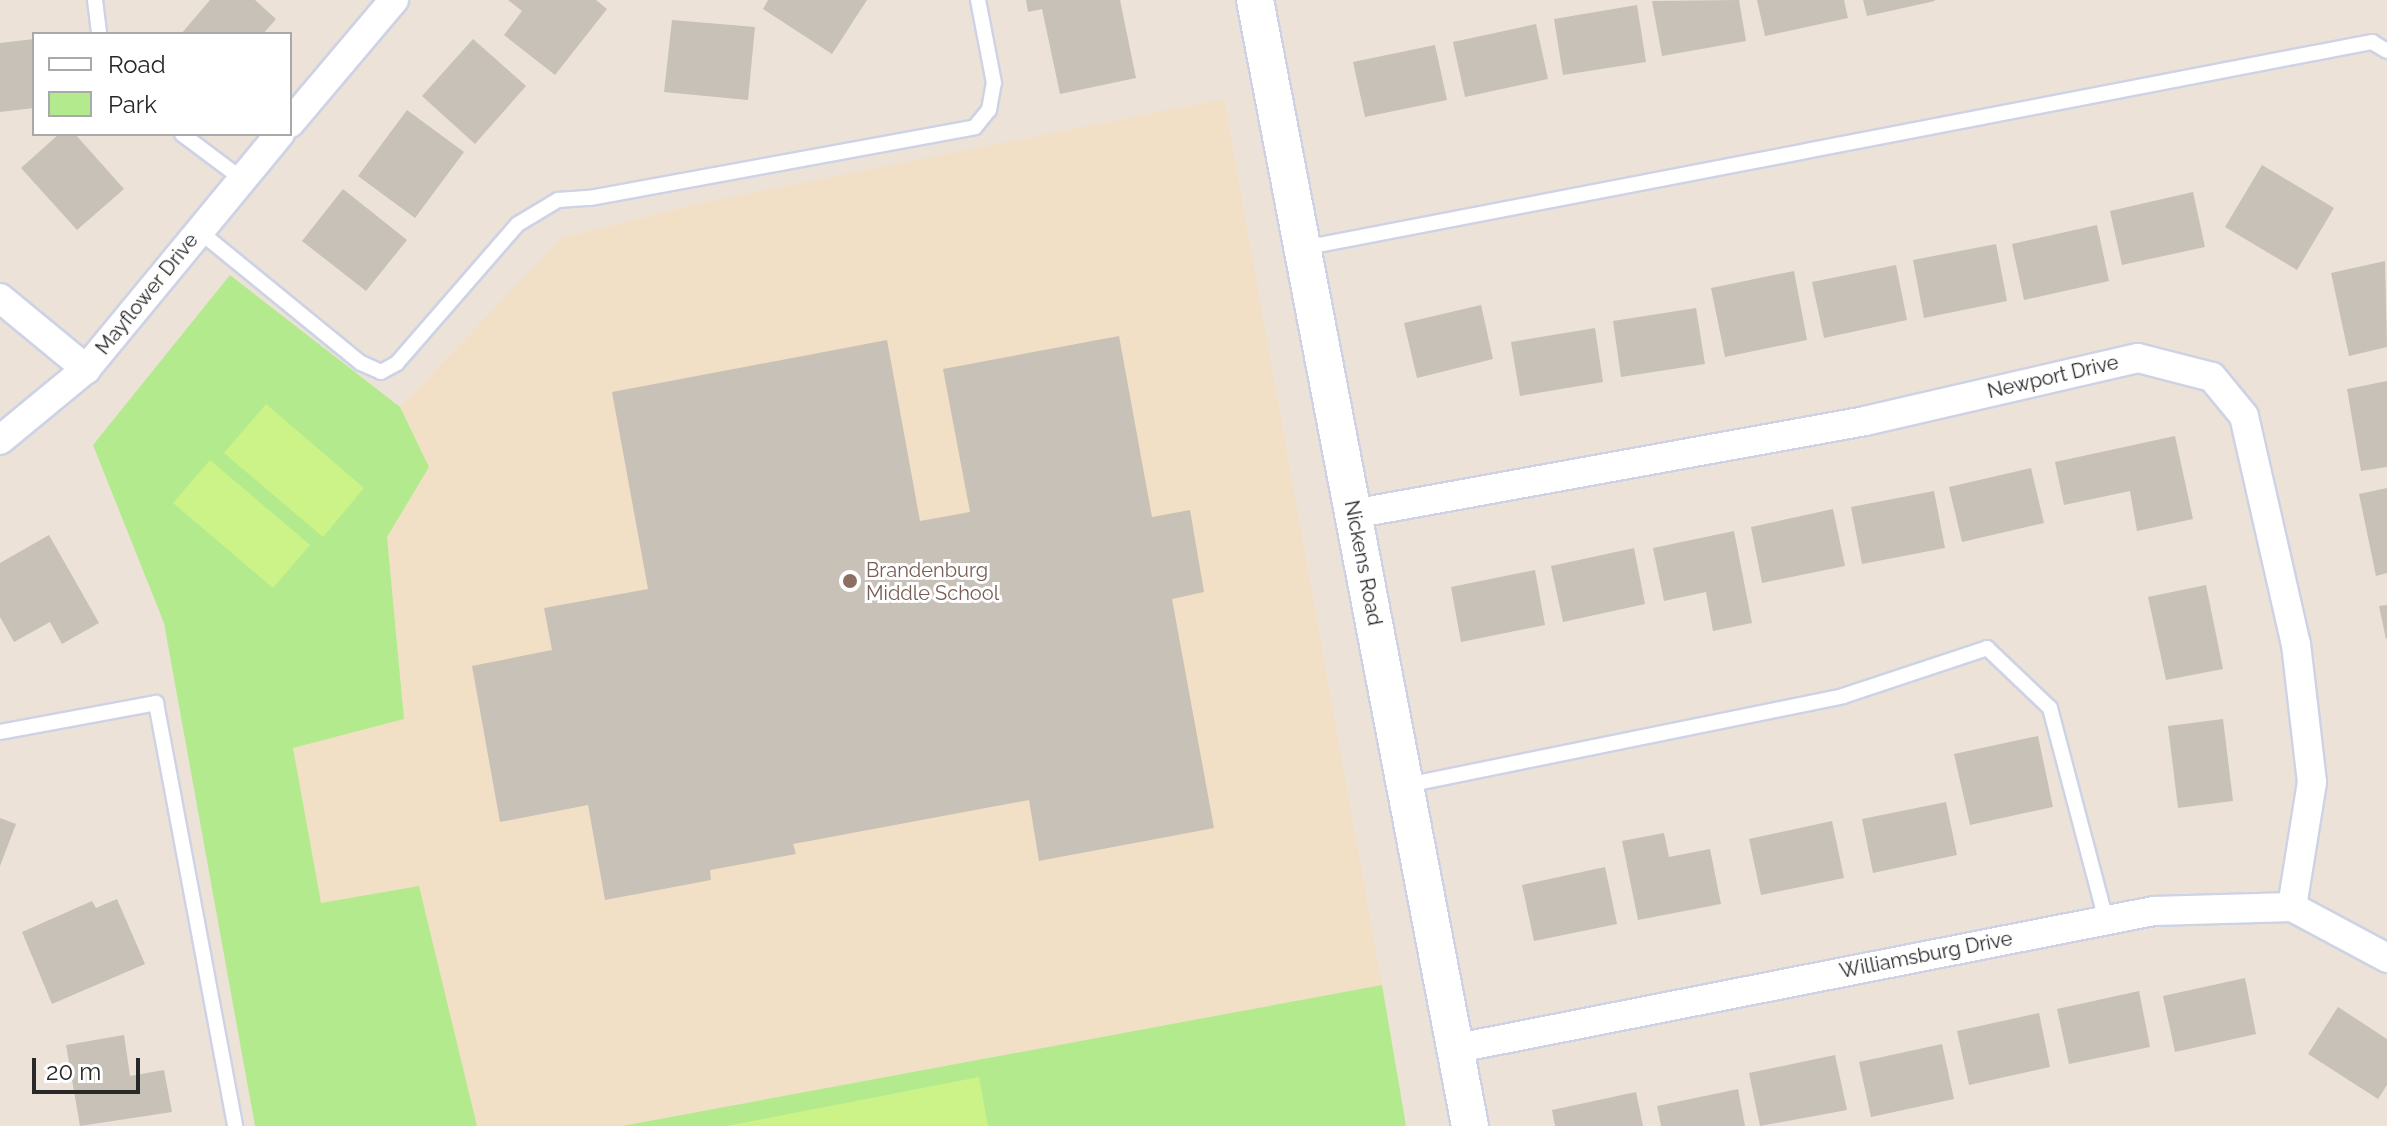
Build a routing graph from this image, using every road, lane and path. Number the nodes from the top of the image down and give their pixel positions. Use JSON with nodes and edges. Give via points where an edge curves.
{"nodes":[{"id":1,"x":95,"y":0,"type":"edge"},
{"id":2,"x":394,"y":0,"type":"edge"},
{"id":3,"x":978,"y":0,"type":"edge"},
{"id":4,"x":1255,"y":0,"type":"edge"},
{"id":5,"x":99,"y":32,"type":"edge"},
{"id":6,"x":2387,"y":51,"type":"edge"},
{"id":7,"x":292,"y":121,"type":"edge"},
{"id":8,"x":185,"y":136,"type":"edge"},
{"id":9,"x":278,"y":136,"type":"edge"},
{"id":10,"x":242,"y":179,"type":"junction"},
{"id":11,"x":199,"y":231,"type":"junction"},
{"id":12,"x":1303,"y":248,"type":"junction"},
{"id":13,"x":0,"y":298,"type":"edge"},
{"id":14,"x":86,"y":369,"type":"junction"},
{"id":15,"x":0,"y":440,"type":"edge"},
{"id":16,"x":1353,"y":514,"type":"junction"},
{"id":17,"x":0,"y":732,"type":"edge"},
{"id":18,"x":1407,"y":785,"type":"junction"},
{"id":19,"x":2292,"y":907,"type":"junction"},
{"id":20,"x":2106,"y":920,"type":"junction"},
{"id":21,"x":2387,"y":958,"type":"edge"},
{"id":22,"x":1458,"y":1048,"type":"junction"},
{"id":23,"x":235,"y":1126,"type":"edge"},
{"id":24,"x":1470,"y":1126,"type":"edge"}],
"edges":[{"from":1,"to":5,"type":"lane"},
{"from":2,"to":7,"type":"street"},
{"from":3,"to":11,"type":"lane","via":[[994,83],[989,110],[975,127],[558,200],[518,224],[397,363],[381,372],[361,363]]},
{"from":4,"to":12,"type":"street","name":"Nickens Road"},
{"from":6,"to":12,"type":"lane","via":[[2372,42]]},
{"from":8,"to":10,"type":"lane"},
{"from":9,"to":10,"type":"street","name":"Mayflower Drive"},
{"from":10,"to":11,"type":"street","name":"Mayflower Drive"},
{"from":11,"to":14,"type":"street","name":"Mayflower Drive"},
{"from":12,"to":16,"type":"street","name":"Nickens Road"},
{"from":13,"to":14,"type":"street"},
{"from":14,"to":15,"type":"street","name":"Mayflower Drive"},
{"from":16,"to":18,"type":"street","name":"Nickens Road"},
{"from":16,"to":19,"type":"street","name":"Newport Drive","via":[[1865,421],[2138,358],[2212,377],[2244,416],[2296,644],[2312,782]]},
{"from":17,"to":23,"type":"lane","via":[[156,703]]},
{"from":18,"to":20,"type":"lane","via":[[1843,696],[1987,648],[2050,708]]},
{"from":18,"to":22,"type":"street","name":"Nickens Road"},
{"from":19,"to":20,"type":"street","name":"Williamsburg Drive","via":[[2154,911]]},
{"from":19,"to":21,"type":"street","name":"Williamsburg Drive"},
{"from":20,"to":22,"type":"street","name":"Williamsburg Drive"},
{"from":22,"to":24,"type":"street","name":"Nickens Road"}]}
